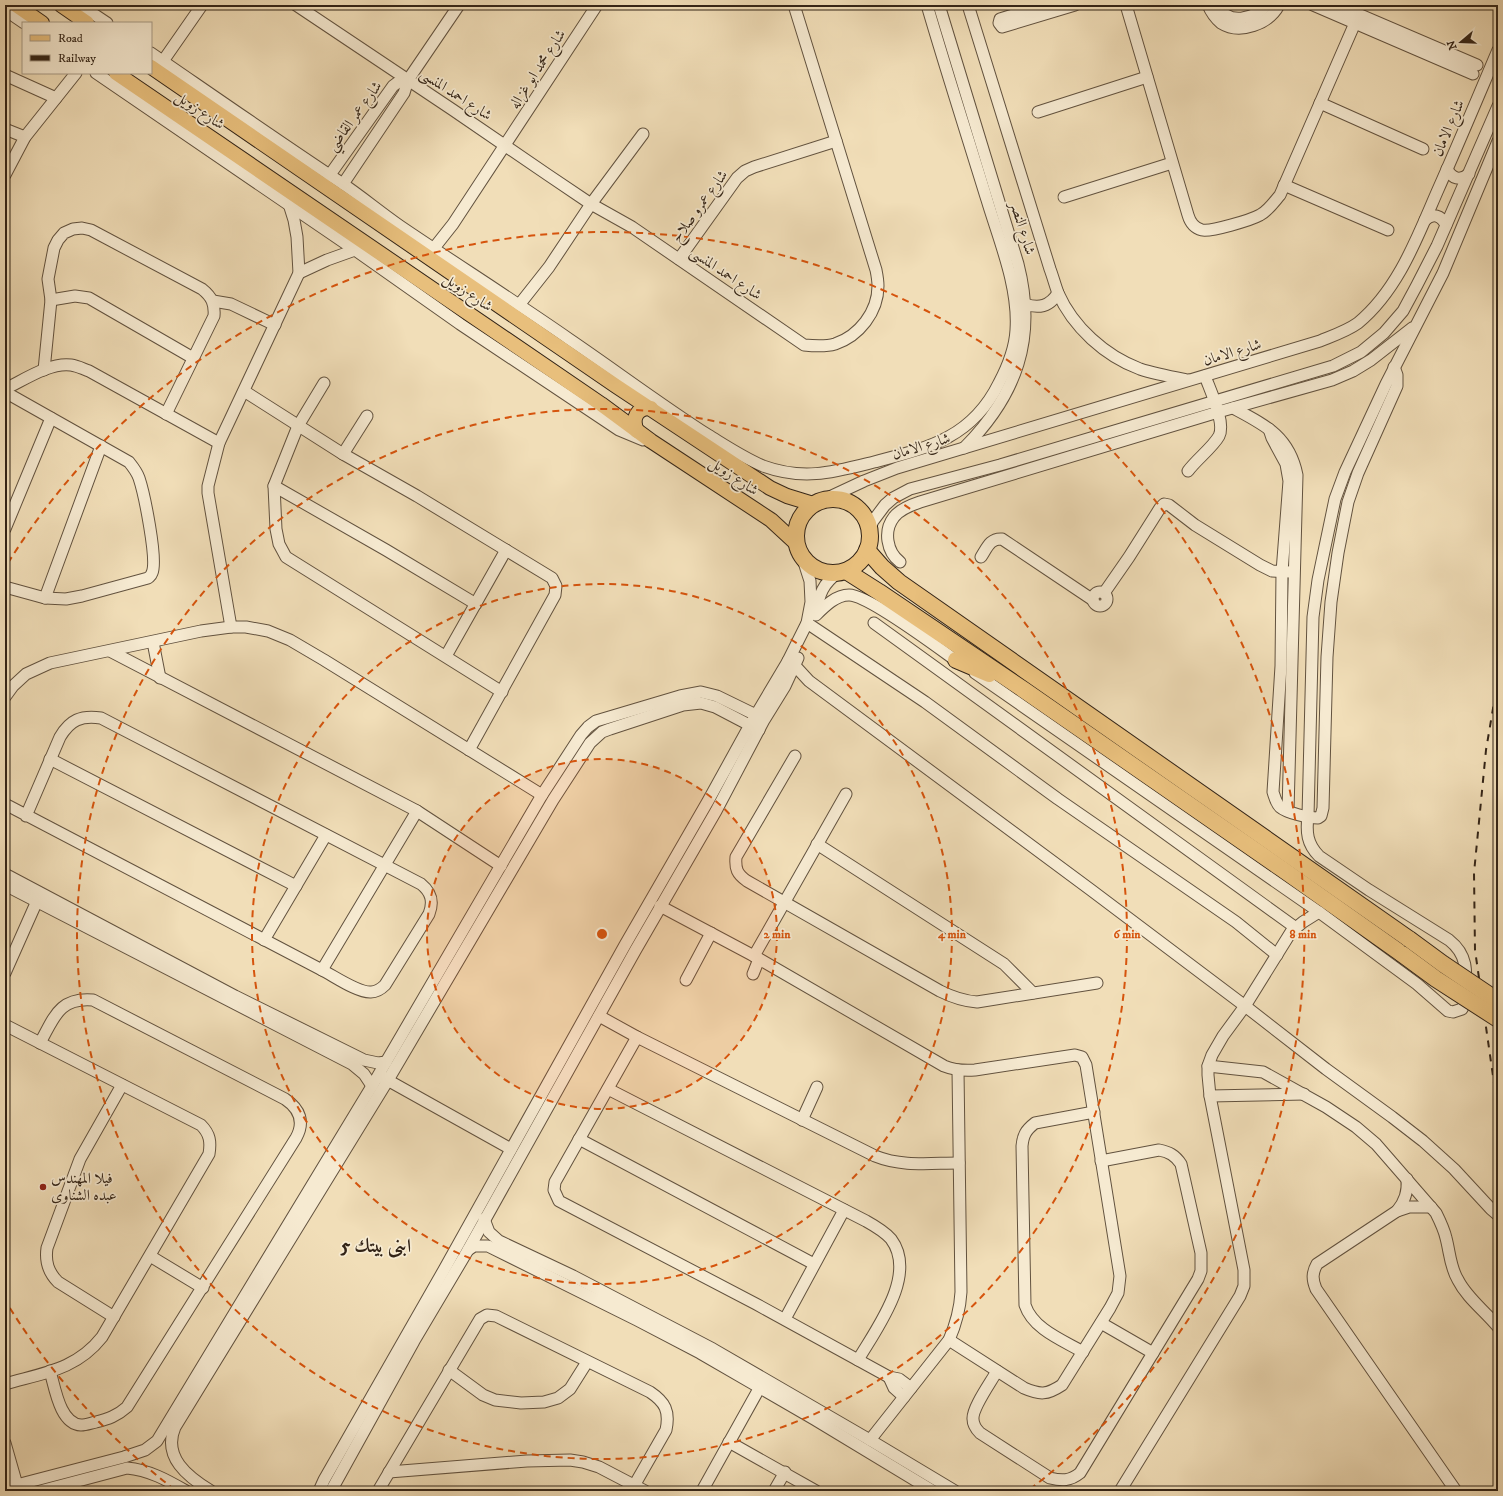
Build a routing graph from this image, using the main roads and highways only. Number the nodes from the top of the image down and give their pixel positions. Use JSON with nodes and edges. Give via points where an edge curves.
{"nodes":[{"id":1,"x":16,"y":5,"type":"edge"},
{"id":2,"x":61,"y":5,"type":"edge"},
{"id":3,"x":41,"y":22,"type":"edge"},
{"id":4,"x":86,"y":22,"type":"edge"},
{"id":5,"x":157,"y":64,"type":"edge"},
{"id":6,"x":117,"y":74,"type":"edge"},
{"id":7,"x":616,"y":386,"type":"junction"},
{"id":8,"x":601,"y":404,"type":"junction"},
{"id":9,"x":651,"y":408,"type":"junction"},
{"id":10,"x":637,"y":431,"type":"junction"},
{"id":11,"x":816,"y":503,"type":"junction"},
{"id":12,"x":799,"y":550,"type":"junction"},
{"id":13,"x":867,"y":550,"type":"junction"},
{"id":14,"x":842,"y":572,"type":"junction"},
{"id":15,"x":956,"y":660,"type":"road end"},
{"id":16,"x":1024,"y":690,"type":"junction"},
{"id":17,"x":1498,"y":1001,"type":"edge"},
{"id":18,"x":1498,"y":1019,"type":"edge"}],
"edges":[{"from":1,"to":3,"type":"main road"},
{"from":2,"to":4,"type":"main road"},
{"from":5,"to":7,"type":"main road","name":"شارع زويل","via":[[396,229]]},
{"from":6,"to":8,"type":"main road","name":"شارع زويل","via":[[193,132],[464,319]]},
{"from":7,"to":8,"type":"main road","via":[[616,394],[612,400]]},
{"from":7,"to":9,"type":"main road","name":"شارع زويل"},
{"from":8,"to":10,"type":"main road","name":"شارع زويل"},
{"from":9,"to":10,"type":"main road","via":[[642,409],[636,414],[634,423]]},
{"from":9,"to":11,"type":"main road","name":"شارع زويل","via":[[770,488],[787,496]]},
{"from":10,"to":12,"type":"main road","name":"شارع زويل","via":[[771,520]]},
{"from":11,"to":12,"type":"highway","via":[[808,508],[800,519],[796,531]]},
{"from":11,"to":13,"type":"highway","via":[[835,499],[851,504],[863,515],[869,530]]},
{"from":12,"to":14,"type":"highway","via":[[811,567],[824,572]]},
{"from":13,"to":14,"type":"highway","via":[[859,563]]},
{"from":13,"to":17,"type":"highway","bridge":true,"via":[[899,582]]},
{"from":14,"to":16,"type":"highway","via":[[879,592]]},
{"from":15,"to":16,"type":"highway"},
{"from":16,"to":18,"type":"highway","bridge":true,"via":[[1276,864],[1436,979]]}]}
